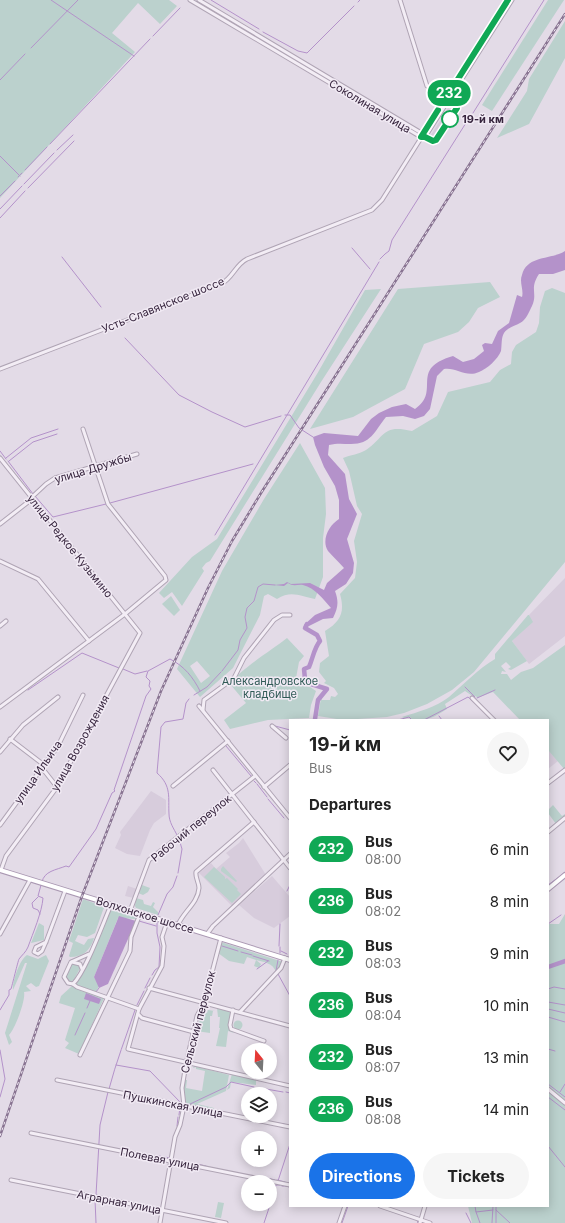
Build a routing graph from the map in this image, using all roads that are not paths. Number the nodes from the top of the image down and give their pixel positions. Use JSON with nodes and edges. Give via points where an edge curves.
{"nodes":[{"id":1,"x":190,"y":0,"type":"edge"},
{"id":2,"x":400,"y":0,"type":"edge"},
{"id":3,"x":508,"y":0,"type":"edge"},
{"id":4,"x":512,"y":0,"type":"edge"},
{"id":5,"x":199,"y":1,"type":"edge"},
{"id":6,"x":200,"y":6,"type":"junction"},
{"id":7,"x":257,"y":37,"type":"junction"},
{"id":8,"x":447,"y":99,"type":"junction"},
{"id":9,"x":423,"y":136,"type":"junction"},
{"id":10,"x":0,"y":369,"type":"edge"},
{"id":11,"x":83,"y":429,"type":"dead end"},
{"id":12,"x":137,"y":454,"type":"dead end"},
{"id":13,"x":0,"y":458,"type":"edge"},
{"id":14,"x":95,"y":467,"type":"junction"},
{"id":15,"x":31,"y":498,"type":"junction"},
{"id":16,"x":0,"y":524,"type":"edge"},
{"id":17,"x":0,"y":561,"type":"edge"},
{"id":18,"x":125,"y":614,"type":"junction"},
{"id":19,"x":290,"y":614,"type":"dead end"},
{"id":20,"x":6,"y":621,"type":"dead end"},
{"id":21,"x":0,"y":626,"type":"edge"},
{"id":22,"x":140,"y":633,"type":"joint"},
{"id":23,"x":90,"y":641,"type":"junction"},
{"id":24,"x":83,"y":695,"type":"dead end"},
{"id":25,"x":58,"y":697,"type":"dead end"},
{"id":26,"x":472,"y":698,"type":"dead end"},
{"id":27,"x":199,"y":706,"type":"dead end"},
{"id":28,"x":0,"y":707,"type":"edge"},
{"id":29,"x":203,"y":711,"type":"junction"},
{"id":30,"x":493,"y":719,"type":"edge"},
{"id":31,"x":272,"y":726,"type":"dead end"},
{"id":32,"x":286,"y":738,"type":"dead end"},
{"id":33,"x":10,"y":739,"type":"junction"},
{"id":34,"x":228,"y":741,"type":"junction"},
{"id":35,"x":0,"y":752,"type":"edge"},
{"id":36,"x":289,"y":766,"type":"edge"},
{"id":37,"x":43,"y":767,"type":"junction"},
{"id":38,"x":213,"y":770,"type":"dead end"},
{"id":39,"x":565,"y":770,"type":"edge"},
{"id":40,"x":255,"y":776,"type":"junction"},
{"id":41,"x":549,"y":782,"type":"edge"},
{"id":42,"x":173,"y":786,"type":"dead end"},
{"id":43,"x":57,"y":787,"type":"junction"},
{"id":44,"x":264,"y":787,"type":"junction"},
{"id":45,"x":232,"y":795,"type":"junction"},
{"id":46,"x":289,"y":817,"type":"edge"},
{"id":47,"x":565,"y":818,"type":"edge"},
{"id":48,"x":254,"y":822,"type":"junction"},
{"id":49,"x":0,"y":825,"type":"edge"},
{"id":50,"x":549,"y":831,"type":"edge"},
{"id":51,"x":289,"y":855,"type":"edge"},
{"id":52,"x":284,"y":861,"type":"junction"},
{"id":53,"x":289,"y":867,"type":"edge"},
{"id":54,"x":0,"y":870,"type":"edge"},
{"id":55,"x":565,"y":875,"type":"edge"},
{"id":56,"x":30,"y":880,"type":"junction"},
{"id":57,"x":549,"y":888,"type":"edge"},
{"id":58,"x":65,"y":890,"type":"junction"},
{"id":59,"x":111,"y":905,"type":"junction"},
{"id":60,"x":130,"y":911,"type":"junction"},
{"id":61,"x":140,"y":914,"type":"junction"},
{"id":62,"x":167,"y":922,"type":"junction"},
{"id":63,"x":178,"y":925,"type":"junction"},
{"id":64,"x":1,"y":931,"type":"edge"},
{"id":65,"x":207,"y":934,"type":"junction"},
{"id":66,"x":221,"y":938,"type":"junction"},
{"id":67,"x":46,"y":942,"type":"dead end"},
{"id":68,"x":89,"y":954,"type":"junction"},
{"id":69,"x":285,"y":958,"type":"junction"},
{"id":70,"x":289,"y":960,"type":"edge"},
{"id":71,"x":71,"y":962,"type":"junction"},
{"id":72,"x":82,"y":969,"type":"junction"},
{"id":73,"x":73,"y":984,"type":"junction"},
{"id":74,"x":149,"y":988,"type":"junction"},
{"id":75,"x":107,"y":997,"type":"junction"},
{"id":76,"x":204,"y":1003,"type":"junction"},
{"id":77,"x":139,"y":1009,"type":"junction"},
{"id":78,"x":233,"y":1010,"type":"junction"},
{"id":79,"x":240,"y":1012,"type":"junction"},
{"id":80,"x":138,"y":1014,"type":"junction"},
{"id":81,"x":289,"y":1026,"type":"edge"},
{"id":82,"x":194,"y":1032,"type":"junction"},
{"id":83,"x":264,"y":1041,"type":"dead end"},
{"id":84,"x":80,"y":1055,"type":"dead end"},
{"id":85,"x":186,"y":1064,"type":"junction"},
{"id":86,"x":57,"y":1080,"type":"dead end"},
{"id":87,"x":289,"y":1086,"type":"edge"},
{"id":88,"x":549,"y":1090,"type":"edge"},
{"id":89,"x":565,"y":1103,"type":"edge"},
{"id":90,"x":184,"y":1106,"type":"junction"},
{"id":91,"x":289,"y":1127,"type":"edge"},
{"id":92,"x":31,"y":1133,"type":"dead end"},
{"id":93,"x":171,"y":1161,"type":"junction"},
{"id":94,"x":11,"y":1180,"type":"dead end"},
{"id":95,"x":289,"y":1185,"type":"edge"},
{"id":96,"x":345,"y":1207,"type":"edge"},
{"id":97,"x":383,"y":1207,"type":"edge"},
{"id":98,"x":425,"y":1207,"type":"edge"},
{"id":99,"x":162,"y":1210,"type":"junction"},
{"id":100,"x":420,"y":1221,"type":"edge"},
{"id":101,"x":160,"y":1223,"type":"edge"},
{"id":102,"x":226,"y":1223,"type":"edge"},
{"id":103,"x":340,"y":1223,"type":"edge"},
{"id":104,"x":430,"y":1223,"type":"edge"}],
"edges":[{"from":1,"to":5,"type":"street","name":"Соколиная улица"},
{"from":2,"to":8,"type":"street","via":[[427,86]]},
{"from":3,"to":8,"type":"street"},
{"from":4,"to":8,"type":"street"},
{"from":5,"to":6,"type":"street","name":"Соколиная улица"},
{"from":5,"to":6,"type":"street"},
{"from":5,"to":7,"type":"street","name":"Соколиная улица"},
{"from":6,"to":7,"type":"street","name":"Соколиная улица"},
{"from":7,"to":9,"type":"street","name":"Соколиная улица"},
{"from":8,"to":9,"type":"street","name":"Усть-Славянское шоссе"},
{"from":9,"to":10,"type":"street","name":"Усть-Славянское шоссе","via":[[382,200],[363,215],[247,259],[221,284]]},
{"from":11,"to":14,"type":"street"},
{"from":12,"to":14,"type":"street","name":"улица Дружбы"},
{"from":13,"to":15,"type":"street","name":"улица Редкое Кузьмино"},
{"from":14,"to":15,"type":"street","name":"улица Дружбы","via":[[50,481]]},
{"from":14,"to":18,"type":"street","via":[[108,504],[166,578],[164,583]]},
{"from":15,"to":16,"type":"street","name":"улица Дружбы"},
{"from":15,"to":18,"type":"street","name":"улица Редкое Кузьмино"},
{"from":17,"to":23,"type":"street","via":[[38,579]]},
{"from":18,"to":22,"type":"street","name":"улица Редкое Кузьмино"},
{"from":18,"to":23,"type":"street"},
{"from":19,"to":29,"type":"street","via":[[274,620],[244,658],[234,678],[204,700]]},
{"from":20,"to":21,"type":"street"},
{"from":22,"to":43,"type":"street","name":"улица Возрождения"},
{"from":23,"to":28,"type":"street"},
{"from":24,"to":37,"type":"street","name":"улица Ильича","via":[[58,746]]},
{"from":25,"to":33,"type":"street"},
{"from":26,"to":30,"type":"street"},
{"from":27,"to":29,"type":"street"},
{"from":29,"to":34,"type":"street"},
{"from":31,"to":32,"type":"street"},
{"from":33,"to":35,"type":"street"},
{"from":33,"to":37,"type":"street"},
{"from":34,"to":40,"type":"street"},
{"from":34,"to":42,"type":"street"},
{"from":36,"to":44,"type":"street"},
{"from":37,"to":43,"type":"street"},
{"from":37,"to":49,"type":"street","name":"улица Ильича"},
{"from":38,"to":45,"type":"street"},
{"from":39,"to":41,"type":"street"},
{"from":40,"to":44,"type":"street"},
{"from":40,"to":45,"type":"street","name":"Рабочий переулок"},
{"from":43,"to":54,"type":"street","name":"улица Возрождения","via":[[6,856]]},
{"from":44,"to":46,"type":"street"},
{"from":45,"to":48,"type":"street"},
{"from":45,"to":60,"type":"street","name":"Рабочий переулок","via":[[149,860]]},
{"from":47,"to":50,"type":"street"},
{"from":48,"to":52,"type":"street"},
{"from":48,"to":63,"type":"street","via":[[196,872],[198,890]]},
{"from":51,"to":52,"type":"street"},
{"from":52,"to":53,"type":"street"},
{"from":52,"to":65,"type":"street"},
{"from":54,"to":56,"type":"main road","name":"Волхонское шоссе"},
{"from":55,"to":57,"type":"main road"},
{"from":56,"to":58,"type":"main road","name":"Волхонское шоссе"},
{"from":56,"to":64,"type":"street"},
{"from":58,"to":59,"type":"main road","name":"Волхонское шоссе"},
{"from":58,"to":67,"type":"street"},
{"from":59,"to":60,"type":"main road","name":"Волхонское шоссе"},
{"from":59,"to":68,"type":"street"},
{"from":60,"to":61,"type":"main road","name":"Волхонское шоссе"},
{"from":61,"to":62,"type":"main road","name":"Волхонское шоссе"},
{"from":61,"to":75,"type":"street","via":[[131,937],[130,951]]},
{"from":62,"to":63,"type":"main road","name":"Волхонское шоссе"},
{"from":62,"to":74,"type":"street","via":[[162,937],[162,966]]},
{"from":63,"to":65,"type":"main road","name":"Волхонское шоссе"},
{"from":65,"to":66,"type":"main road","name":"Волхонское шоссе"},
{"from":66,"to":69,"type":"main road","name":"Волхонское шоссе"},
{"from":66,"to":76,"type":"street","name":"Сельский переулок"},
{"from":68,"to":71,"type":"street"},
{"from":68,"to":72,"type":"street"},
{"from":69,"to":70,"type":"main road","name":"Волхонское шоссе"},
{"from":69,"to":79,"type":"street","via":[[277,972]]},
{"from":71,"to":72,"type":"street","via":[[77,962]]},
{"from":71,"to":73,"type":"street","via":[[65,979]]},
{"from":72,"to":73,"type":"street"},
{"from":73,"to":75,"type":"street"},
{"from":74,"to":76,"type":"street"},
{"from":74,"to":77,"type":"street"},
{"from":75,"to":77,"type":"street"},
{"from":75,"to":84,"type":"street"},
{"from":76,"to":78,"type":"street"},
{"from":76,"to":82,"type":"street","name":"Сельский переулок"},
{"from":77,"to":80,"type":"street"},
{"from":78,"to":79,"type":"street"},
{"from":78,"to":83,"type":"street","via":[[231,1029]]},
{"from":79,"to":81,"type":"street"},
{"from":80,"to":82,"type":"street","via":[[142,1018]]},
{"from":80,"to":85,"type":"street","via":[[128,1049]]},
{"from":82,"to":85,"type":"street","name":"Сельский переулок"},
{"from":85,"to":87,"type":"street"},
{"from":85,"to":90,"type":"street","name":"Сельский переулок","via":[[182,1088]]},
{"from":86,"to":90,"type":"street","name":"Пушкинская улица"},
{"from":88,"to":89,"type":"street"},
{"from":90,"to":91,"type":"street","name":"Пушкинская улица"},
{"from":90,"to":93,"type":"street","name":"Сельский переулок"},
{"from":92,"to":93,"type":"street","name":"Полевая улица"},
{"from":93,"to":95,"type":"street","name":"Полевая улица"},
{"from":93,"to":99,"type":"street","name":"Сельский переулок"},
{"from":94,"to":99,"type":"street","name":"Аграрная улица"},
{"from":96,"to":103,"type":"street"},
{"from":97,"to":100,"type":"street"},
{"from":98,"to":100,"type":"street"},
{"from":99,"to":101,"type":"street","name":"Сельский переулок"},
{"from":99,"to":102,"type":"street","name":"Аграрная улица"},
{"from":100,"to":104,"type":"street"}]}
